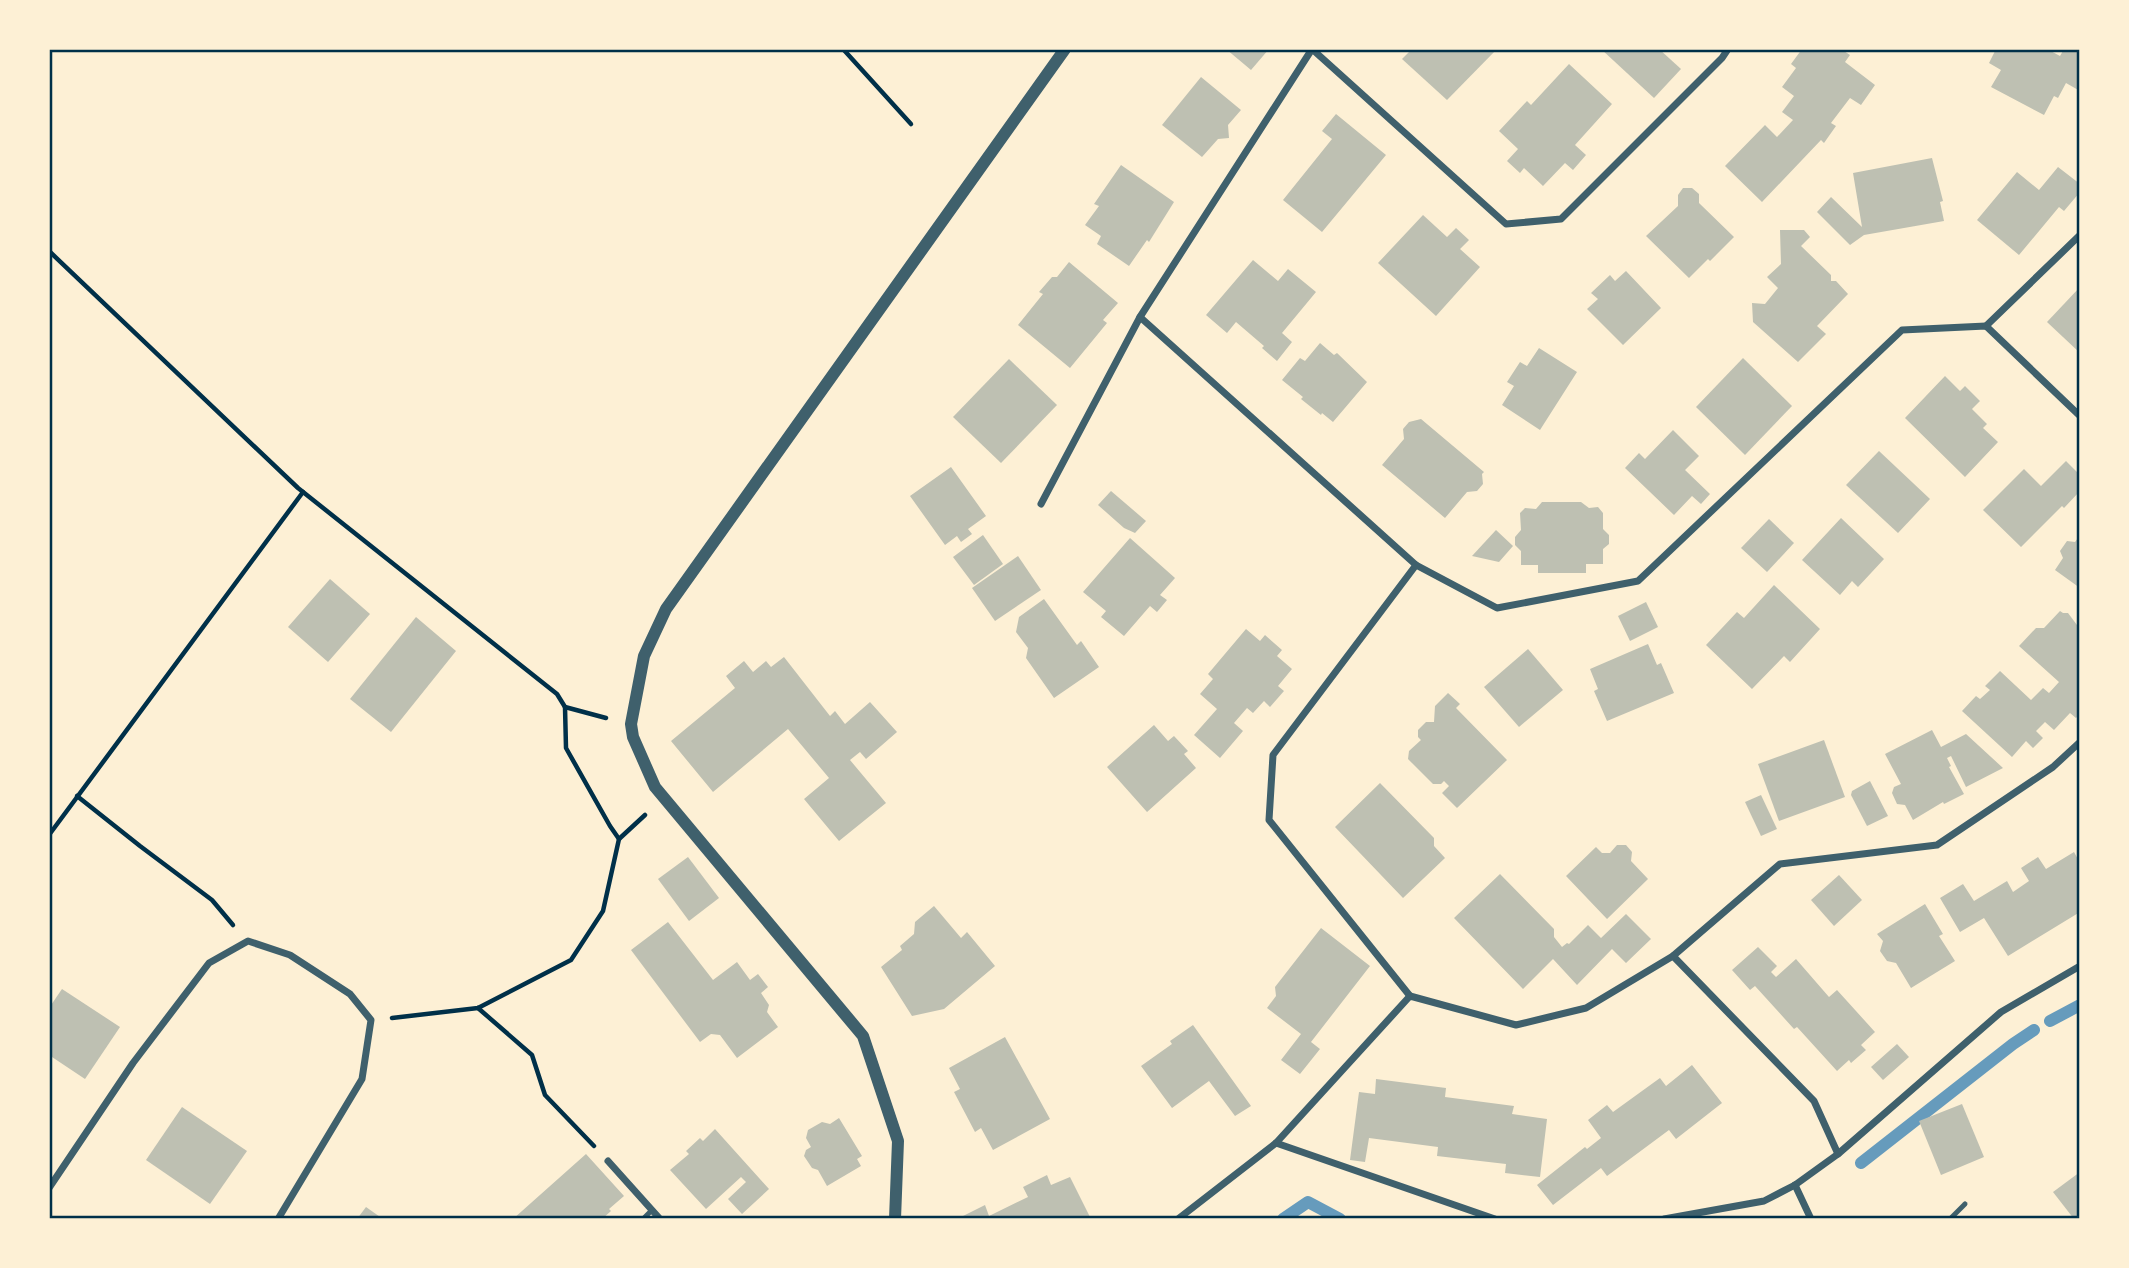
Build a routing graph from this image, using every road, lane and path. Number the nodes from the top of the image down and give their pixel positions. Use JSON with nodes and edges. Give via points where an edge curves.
{"nodes":[{"id":1,"x":843,"y":49,"type":"edge"},
{"id":2,"x":1065,"y":49,"type":"edge"},
{"id":3,"x":1312,"y":49,"type":"edge"},
{"id":4,"x":1728,"y":49,"type":"edge"},
{"id":5,"x":911,"y":124,"type":"dead end"},
{"id":6,"x":2080,"y":235,"type":"edge"},
{"id":7,"x":49,"y":251,"type":"edge"},
{"id":8,"x":1140,"y":317,"type":"junction"},
{"id":9,"x":1986,"y":326,"type":"junction"},
{"id":10,"x":2080,"y":416,"type":"edge"},
{"id":11,"x":303,"y":492,"type":"junction"},
{"id":12,"x":1041,"y":504,"type":"dead end"},
{"id":13,"x":1416,"y":565,"type":"junction"},
{"id":14,"x":565,"y":707,"type":"junction"},
{"id":15,"x":631,"y":724,"type":"junction"},
{"id":16,"x":2080,"y":742,"type":"edge"},
{"id":17,"x":77,"y":796,"type":"junction"},
{"id":18,"x":664,"y":798,"type":"junction"},
{"id":19,"x":49,"y":835,"type":"edge"},
{"id":20,"x":620,"y":839,"type":"junction"},
{"id":21,"x":248,"y":941,"type":"junction"},
{"id":22,"x":1672,"y":956,"type":"junction"},
{"id":23,"x":2080,"y":966,"type":"edge"},
{"id":24,"x":1410,"y":996,"type":"junction"},
{"id":25,"x":478,"y":1008,"type":"junction"},
{"id":26,"x":371,"y":1020,"type":"junction"},
{"id":27,"x":1276,"y":1143,"type":"junction"},
{"id":28,"x":1838,"y":1154,"type":"junction"},
{"id":29,"x":608,"y":1161,"type":"joint"},
{"id":30,"x":1795,"y":1185,"type":"junction"},
{"id":31,"x":49,"y":1188,"type":"edge"},
{"id":32,"x":1965,"y":1204,"type":"dead end"},
{"id":33,"x":652,"y":1210,"type":"junction"},
{"id":34,"x":278,"y":1219,"type":"edge"},
{"id":35,"x":643,"y":1219,"type":"edge"},
{"id":36,"x":660,"y":1219,"type":"edge"},
{"id":37,"x":895,"y":1219,"type":"edge"},
{"id":38,"x":1178,"y":1219,"type":"edge"},
{"id":39,"x":1495,"y":1219,"type":"edge"},
{"id":40,"x":1664,"y":1219,"type":"edge"},
{"id":41,"x":1811,"y":1219,"type":"edge"},
{"id":42,"x":1950,"y":1219,"type":"edge"}],
"edges":[{"from":1,"to":5,"type":"path"},
{"from":2,"to":15,"type":"street","via":[[666,609],[644,656]]},
{"from":3,"to":4,"type":"street","via":[[1506,224],[1561,219]]},
{"from":3,"to":8,"type":"street"},
{"from":6,"to":9,"type":"street"},
{"from":7,"to":11,"type":"path"},
{"from":8,"to":12,"type":"street"},
{"from":8,"to":13,"type":"street"},
{"from":9,"to":10,"type":"street"},
{"from":9,"to":13,"type":"street","via":[[1902,330],[1638,581],[1497,608]]},
{"from":11,"to":14,"type":"path","via":[[557,694]]},
{"from":11,"to":17,"type":"path"},
{"from":13,"to":24,"type":"street","via":[[1273,755],[1269,820]]},
{"from":14,"to":15,"type":"path"},
{"from":14,"to":20,"type":"path","via":[[566,748]]},
{"from":15,"to":18,"type":"street","via":[[655,787]]},
{"from":16,"to":22,"type":"street","via":[[2053,767],[1937,845],[1780,864]]},
{"from":17,"to":19,"type":"path"},
{"from":17,"to":21,"type":"path","via":[[212,900]]},
{"from":18,"to":20,"type":"path"},
{"from":18,"to":37,"type":"street","via":[[863,1036],[898,1141]]},
{"from":20,"to":25,"type":"path","via":[[603,911],[571,960]]},
{"from":21,"to":26,"type":"street","via":[[290,955],[350,994]]},
{"from":21,"to":31,"type":"street","via":[[209,963],[133,1062]]},
{"from":22,"to":24,"type":"street","via":[[1586,1008],[1516,1025]]},
{"from":22,"to":28,"type":"street","via":[[1814,1101]]},
{"from":23,"to":28,"type":"street","via":[[2001,1013]]},
{"from":24,"to":27,"type":"street"},
{"from":25,"to":26,"type":"path"},
{"from":25,"to":29,"type":"path","via":[[531,1055],[545,1096]]},
{"from":26,"to":34,"type":"street","via":[[362,1079]]},
{"from":27,"to":38,"type":"street"},
{"from":27,"to":39,"type":"street"},
{"from":28,"to":30,"type":"street"},
{"from":29,"to":33,"type":"street"},
{"from":30,"to":40,"type":"street","via":[[1764,1201]]},
{"from":30,"to":41,"type":"street"},
{"from":32,"to":42,"type":"lane"},
{"from":33,"to":35,"type":"lane"},
{"from":33,"to":36,"type":"street"}]}
